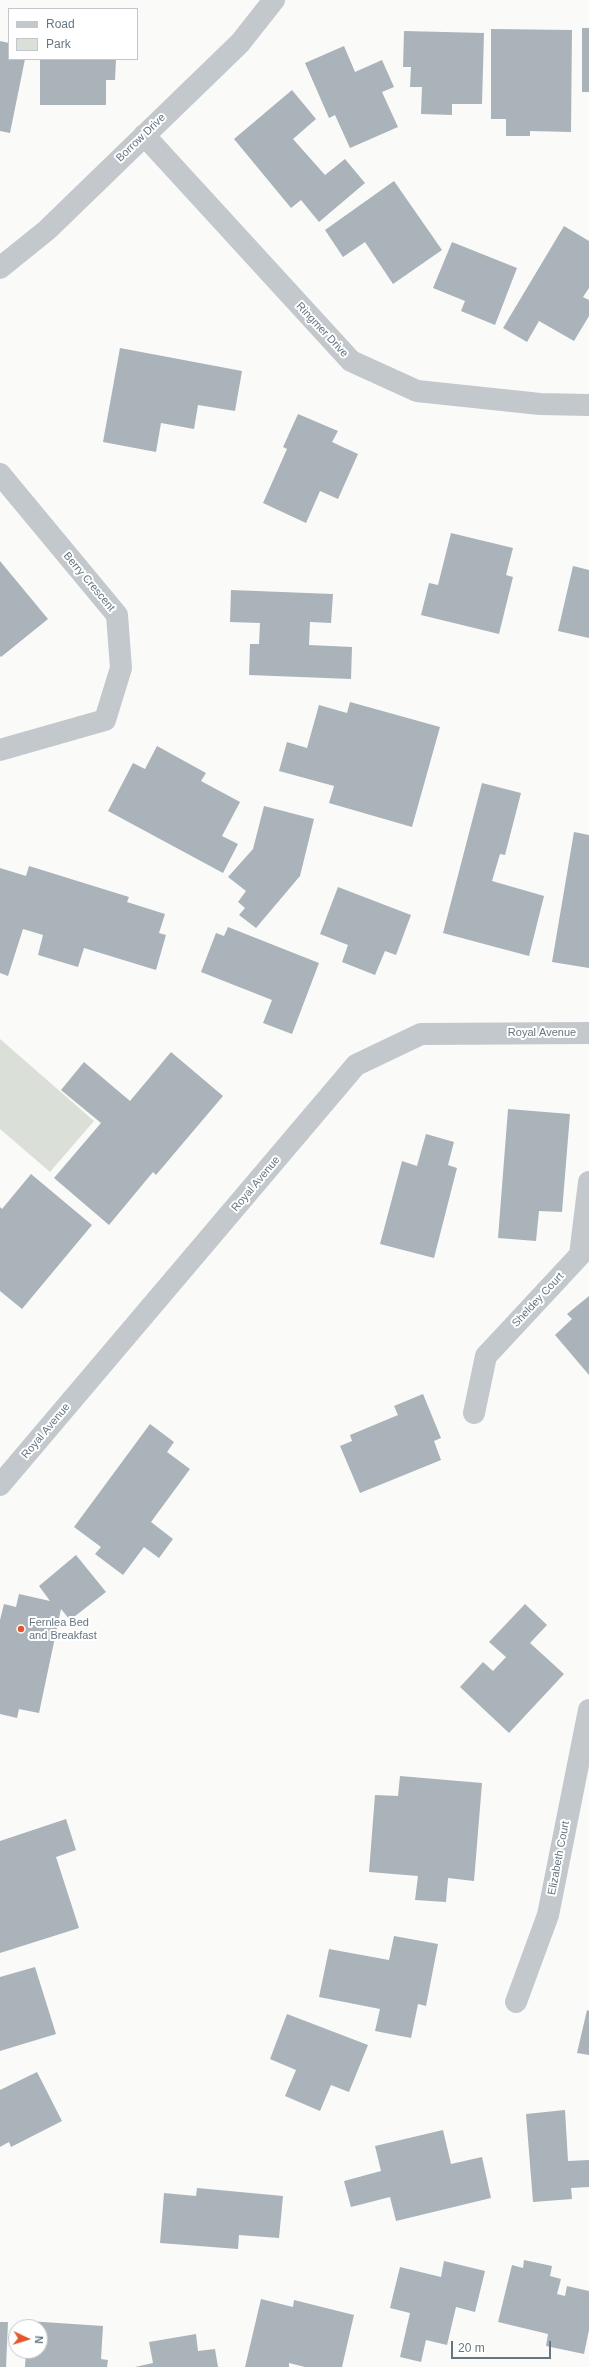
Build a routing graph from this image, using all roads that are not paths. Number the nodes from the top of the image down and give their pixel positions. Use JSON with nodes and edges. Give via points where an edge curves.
{"nodes":[{"id":1,"x":274,"y":0,"type":"edge"},
{"id":2,"x":144,"y":135,"type":"junction"},
{"id":3,"x":0,"y":268,"type":"edge"},
{"id":4,"x":589,"y":405,"type":"edge"},
{"id":5,"x":0,"y":474,"type":"edge"},
{"id":6,"x":0,"y":750,"type":"edge"},
{"id":7,"x":589,"y":1033,"type":"edge"},
{"id":8,"x":589,"y":1182,"type":"edge"},
{"id":9,"x":474,"y":1413,"type":"dead end"},
{"id":10,"x":0,"y":1485,"type":"edge"},
{"id":11,"x":589,"y":1710,"type":"edge"},
{"id":12,"x":516,"y":2002,"type":"dead end"}],
"edges":[{"from":1,"to":2,"type":"street","name":"Borrow Drive","via":[[240,43]]},
{"from":2,"to":3,"type":"street","name":"Borrow Drive","via":[[47,230]]},
{"from":2,"to":4,"type":"street","name":"Ringmer Drive","via":[[351,362],[417,391],[540,404]]},
{"from":5,"to":6,"type":"street","name":"Berry Crescent","via":[[117,615],[121,668],[105,720]]},
{"from":7,"to":10,"type":"street","name":"Royal Avenue","via":[[421,1034],[356,1065]]},
{"from":8,"to":9,"type":"street","name":"Sheldey Court","via":[[580,1255],[486,1356]]},
{"from":11,"to":12,"type":"street","name":"Elizabeth Court","via":[[548,1915]]}]}
